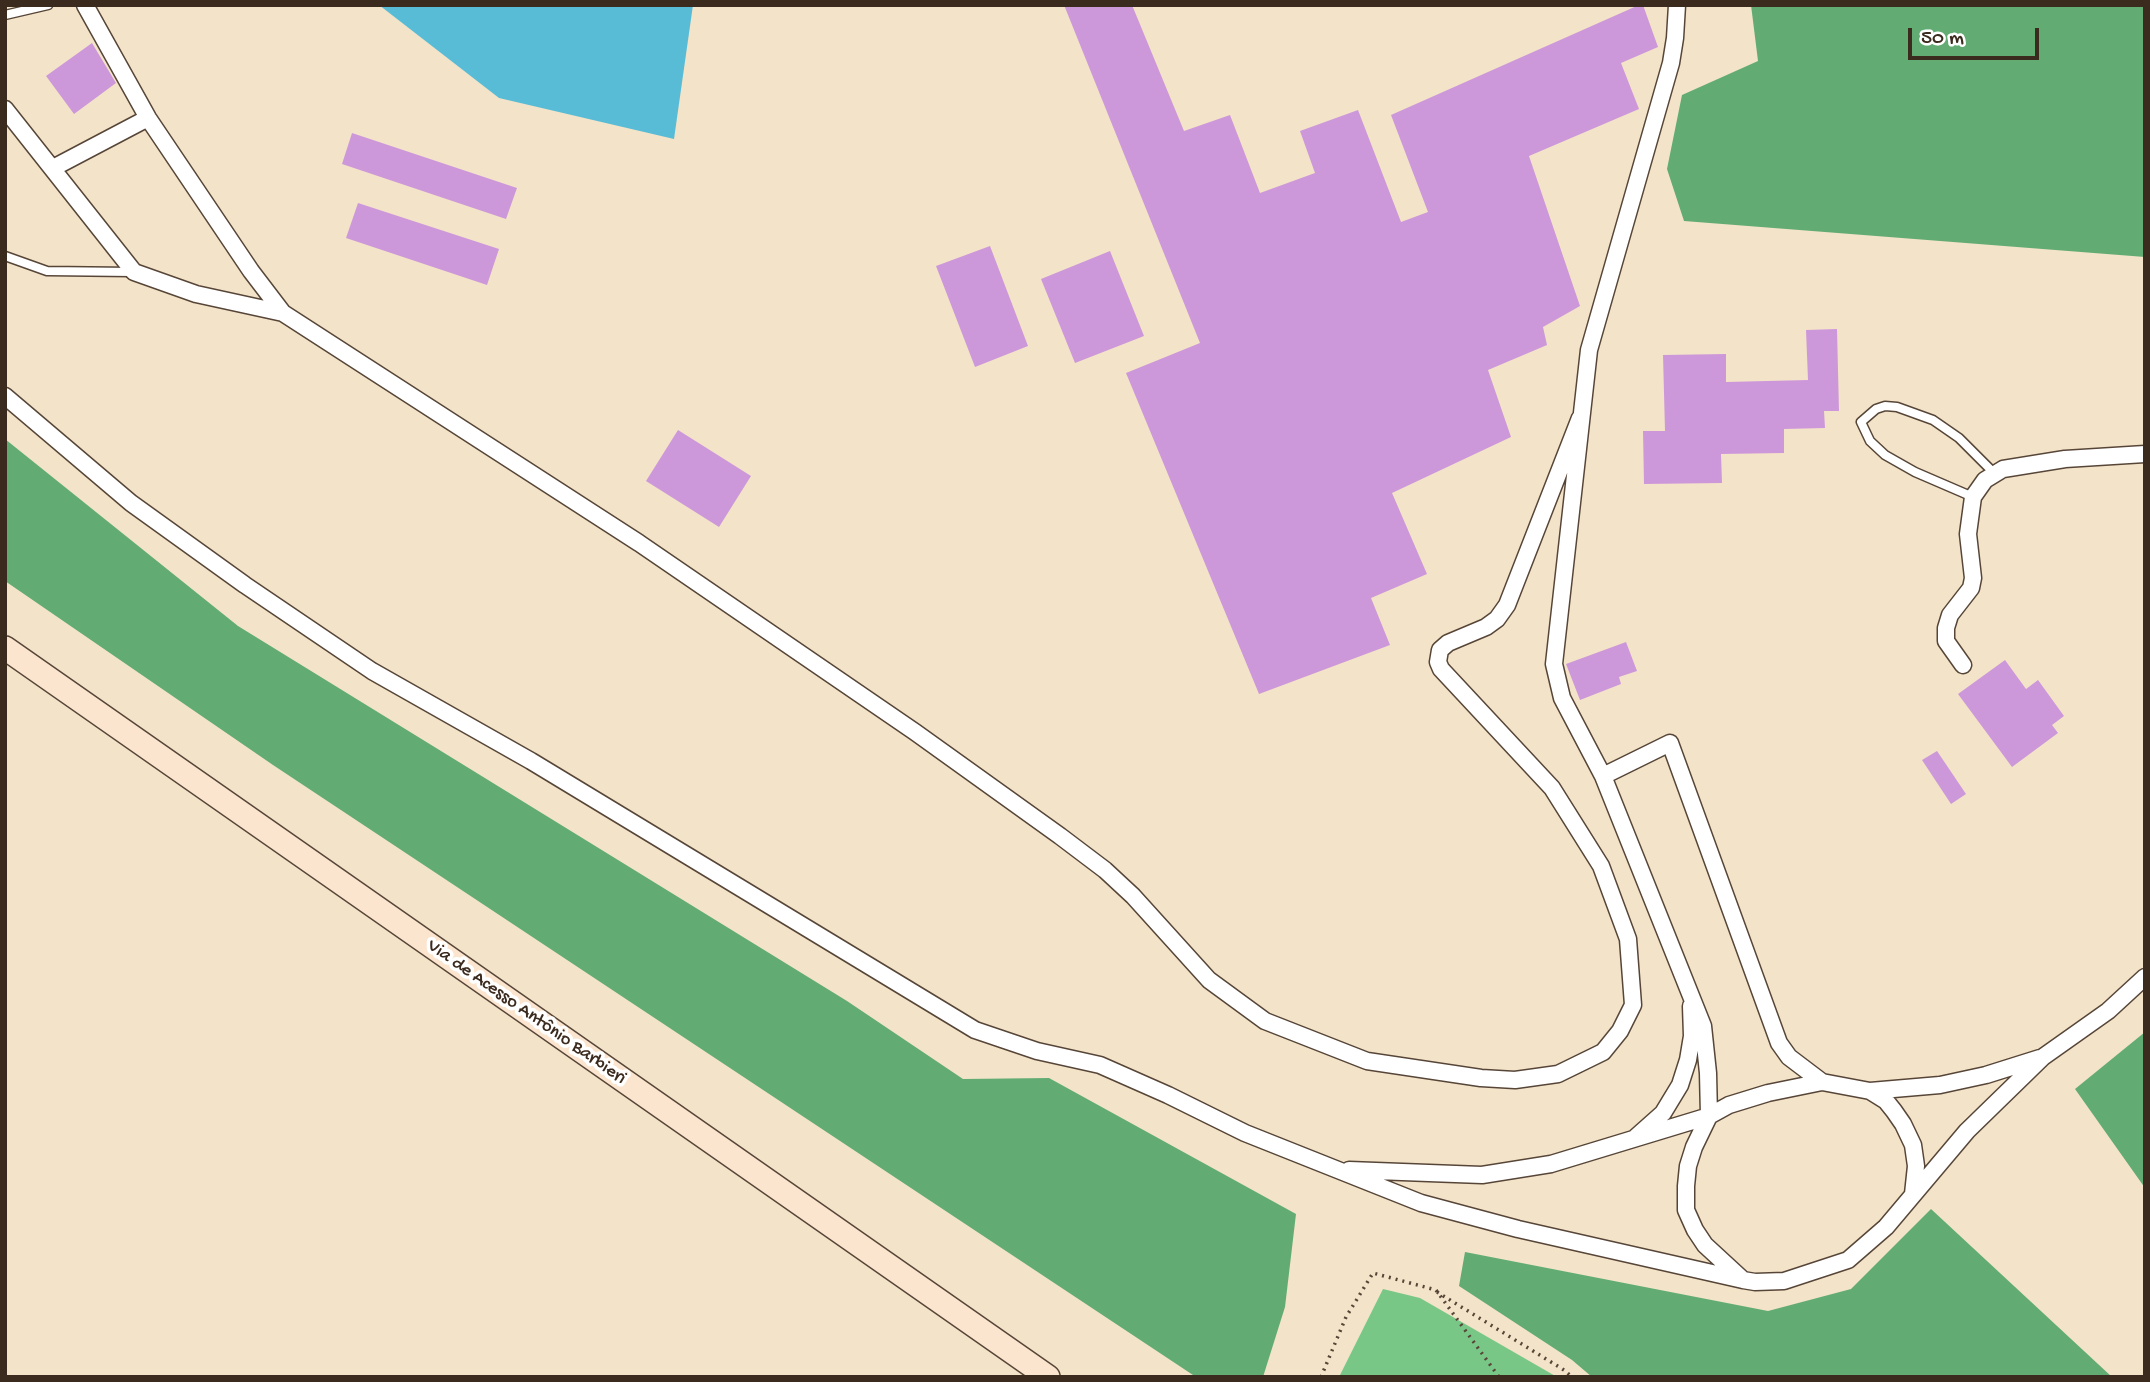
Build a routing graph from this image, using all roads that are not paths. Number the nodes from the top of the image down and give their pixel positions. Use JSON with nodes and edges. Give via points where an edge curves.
{"nodes":[{"id":1,"x":48,"y":5,"type":"edge"},
{"id":2,"x":85,"y":5,"type":"edge"},
{"id":3,"x":1676,"y":5,"type":"edge"},
{"id":4,"x":5,"y":15,"type":"edge"},
{"id":5,"x":5,"y":109,"type":"edge"},
{"id":6,"x":148,"y":118,"type":"junction"},
{"id":7,"x":53,"y":168,"type":"junction"},
{"id":8,"x":5,"y":256,"type":"edge"},
{"id":9,"x":134,"y":272,"type":"junction"},
{"id":10,"x":284,"y":313,"type":"junction"},
{"id":11,"x":5,"y":396,"type":"edge"},
{"id":12,"x":1580,"y":418,"type":"junction"},
{"id":13,"x":2145,"y":454,"type":"edge"},
{"id":14,"x":1995,"y":474,"type":"junction"},
{"id":15,"x":1973,"y":497,"type":"junction"},
{"id":16,"x":5,"y":648,"type":"edge"},
{"id":17,"x":1963,"y":665,"type":"dead end"},
{"id":18,"x":1603,"y":776,"type":"junction"},
{"id":19,"x":2145,"y":977,"type":"edge"},
{"id":20,"x":1691,"y":997,"type":"junction"},
{"id":21,"x":2043,"y":1058,"type":"junction"},
{"id":22,"x":1822,"y":1082,"type":"junction"},
{"id":23,"x":1870,"y":1091,"type":"junction"},
{"id":24,"x":1709,"y":1116,"type":"junction"},
{"id":25,"x":1633,"y":1140,"type":"junction"},
{"id":26,"x":1336,"y":1170,"type":"junction"},
{"id":27,"x":1913,"y":1194,"type":"junction"},
{"id":28,"x":1743,"y":1280,"type":"junction"},
{"id":29,"x":1048,"y":1377,"type":"edge"}],
"edges":[{"from":1,"to":4,"type":"lane"},
{"from":2,"to":6,"type":"street"},
{"from":3,"to":12,"type":"street","via":[[1671,63],[1589,350]]},
{"from":5,"to":7,"type":"street"},
{"from":6,"to":7,"type":"street"},
{"from":6,"to":10,"type":"street"},
{"from":7,"to":9,"type":"street"},
{"from":8,"to":9,"type":"lane","via":[[47,271]]},
{"from":9,"to":10,"type":"street","via":[[196,293]]},
{"from":10,"to":12,"type":"street","via":[[639,543],[1060,836],[1133,896],[1209,980],[1265,1021],[1367,1061],[1481,1078],[1515,1080],[1558,1074],[1603,1052],[1633,1005],[1628,939],[1601,866],[1552,788],[1438,662],[1440,650],[1448,643],[1486,627],[1507,605]]},
{"from":11,"to":26,"type":"street","via":[[131,503],[372,671],[531,761],[975,1030],[1037,1051],[1100,1065]]},
{"from":12,"to":18,"type":"street","via":[[1554,664],[1562,698]]},
{"from":13,"to":14,"type":"street","via":[[2065,459]]},
{"from":14,"to":15,"type":"street"},
{"from":14,"to":15,"type":"lane","via":[[1959,438],[1933,420],[1885,406],[1861,422],[1870,441],[1885,455]]},
{"from":15,"to":17,"type":"street","via":[[1968,534],[1971,588],[1946,628],[1946,640]]},
{"from":16,"to":29,"type":"main road","name":"Via de Acesso Antônio Barbieri"},
{"from":18,"to":20,"type":"street"},
{"from":18,"to":22,"type":"street","via":[[1670,743],[1779,1043],[1788,1057]]},
{"from":19,"to":21,"type":"street","via":[[2108,1011]]},
{"from":20,"to":24,"type":"street","via":[[1703,1026]]},
{"from":20,"to":25,"type":"street","via":[[1692,1036],[1680,1086],[1663,1113]]},
{"from":21,"to":23,"type":"street","via":[[1940,1085]]},
{"from":21,"to":27,"type":"street","via":[[1967,1131]]},
{"from":22,"to":23,"type":"street"},
{"from":22,"to":24,"type":"street","via":[[1755,1097]]},
{"from":23,"to":27,"type":"street","via":[[1894,1111],[1913,1145]]},
{"from":24,"to":25,"type":"street"},
{"from":24,"to":28,"type":"street","via":[[1688,1166],[1686,1210],[1705,1245]]},
{"from":25,"to":26,"type":"street","via":[[1551,1164],[1482,1175]]},
{"from":26,"to":28,"type":"street","via":[[1433,1207]]},
{"from":27,"to":28,"type":"street","via":[[1886,1227],[1848,1260],[1784,1281]]}]}
